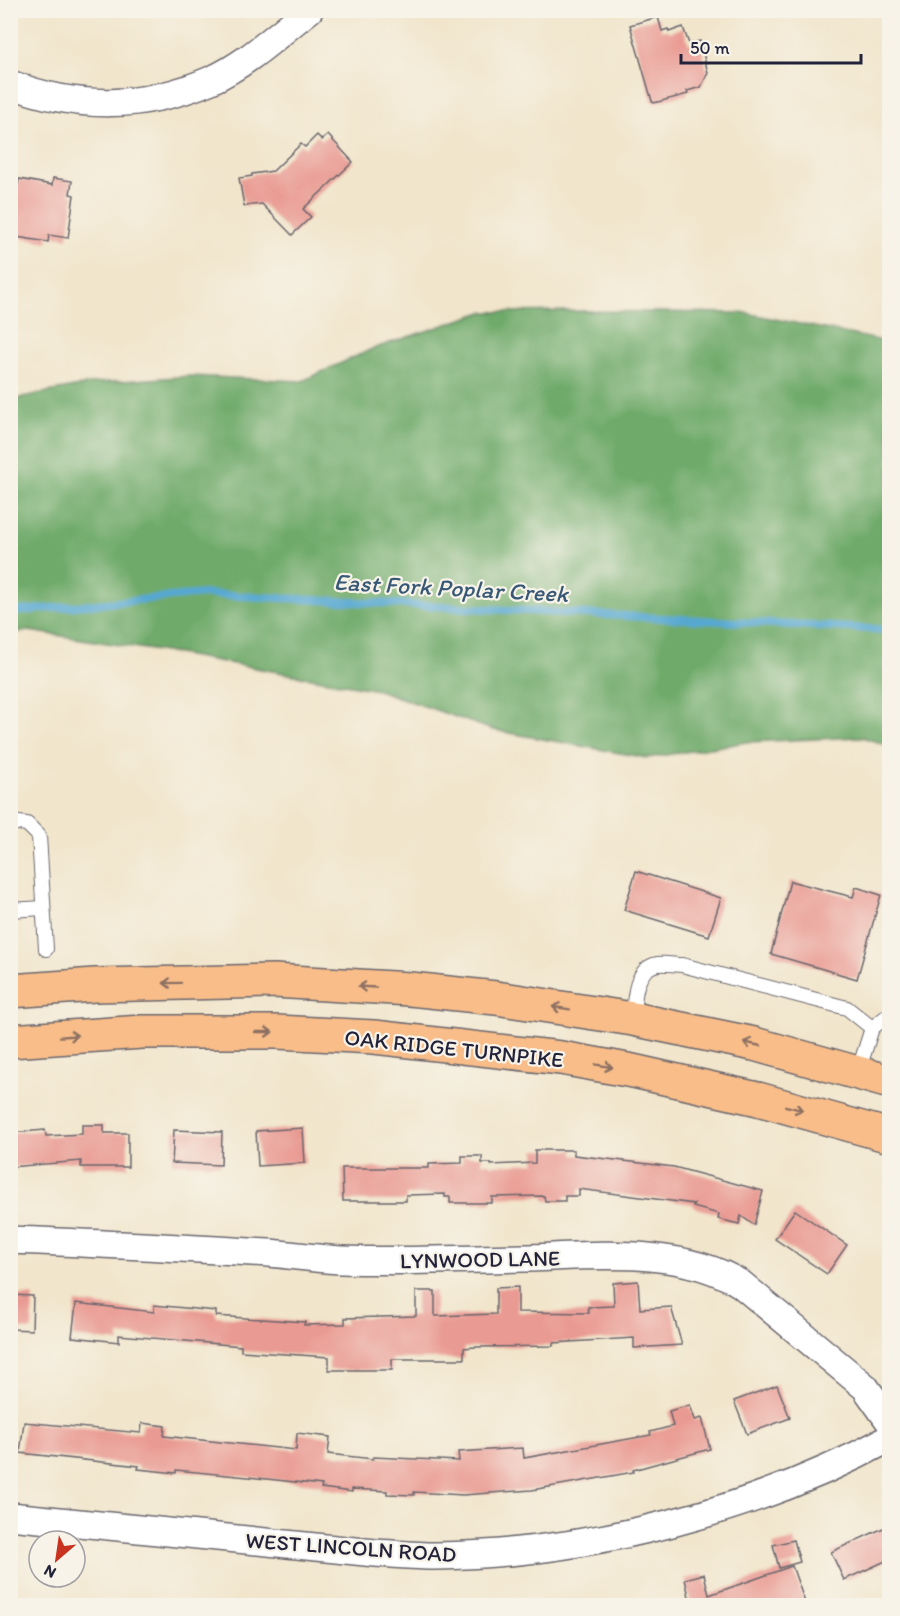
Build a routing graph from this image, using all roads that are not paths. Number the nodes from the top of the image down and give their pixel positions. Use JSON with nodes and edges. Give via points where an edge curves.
{"nodes":[{"id":1,"x":309,"y":10,"type":"edge"},
{"id":2,"x":10,"y":84,"type":"edge"},
{"id":3,"x":10,"y":822,"type":"edge"},
{"id":4,"x":43,"y":908,"type":"junction"},
{"id":5,"x":10,"y":910,"type":"edge"},
{"id":6,"x":46,"y":949,"type":"dead end"},
{"id":7,"x":10,"y":991,"type":"edge"},
{"id":8,"x":890,"y":1014,"type":"edge"},
{"id":9,"x":633,"y":1019,"type":"junction"},
{"id":10,"x":872,"y":1028,"type":"junction"},
{"id":11,"x":10,"y":1041,"type":"edge"},
{"id":12,"x":858,"y":1072,"type":"junction"},
{"id":13,"x":890,"y":1082,"type":"edge"},
{"id":14,"x":890,"y":1136,"type":"edge"},
{"id":15,"x":10,"y":1240,"type":"edge"},
{"id":16,"x":890,"y":1422,"type":"edge"},
{"id":17,"x":890,"y":1438,"type":"edge"},
{"id":18,"x":10,"y":1516,"type":"edge"}],
"edges":[{"from":1,"to":2,"type":"street","via":[[236,65],[212,79],[166,95],[122,104],[80,103]]},
{"from":3,"to":4,"type":"lane","via":[[27,824],[39,836]]},
{"from":4,"to":5,"type":"lane"},
{"from":4,"to":6,"type":"lane"},
{"from":9,"to":7,"type":"highway","one_way":true,"via":[[496,998],[274,981]]},
{"from":8,"to":10,"type":"lane"},
{"from":9,"to":10,"type":"lane","via":[[635,990],[645,970],[657,964],[682,965],[847,1008]]},
{"from":12,"to":9,"type":"highway","one_way":true,"via":[[754,1044]]},
{"from":10,"to":12,"type":"lane"},
{"from":11,"to":14,"type":"highway","name":"OAK RIDGE TURNPIKE","one_way":true,"via":[[142,1032],[374,1036],[633,1071],[802,1110]]},
{"from":12,"to":13,"type":"highway"},
{"from":15,"to":16,"type":"street","name":"LYNWOOD LANE","via":[[340,1260],[651,1257],[690,1262],[728,1276],[750,1292],[865,1387]]},
{"from":17,"to":18,"type":"street","name":"WEST LINCOLN ROAD","via":[[826,1470],[760,1496],[631,1533],[516,1552],[434,1556],[375,1553]]}]}
